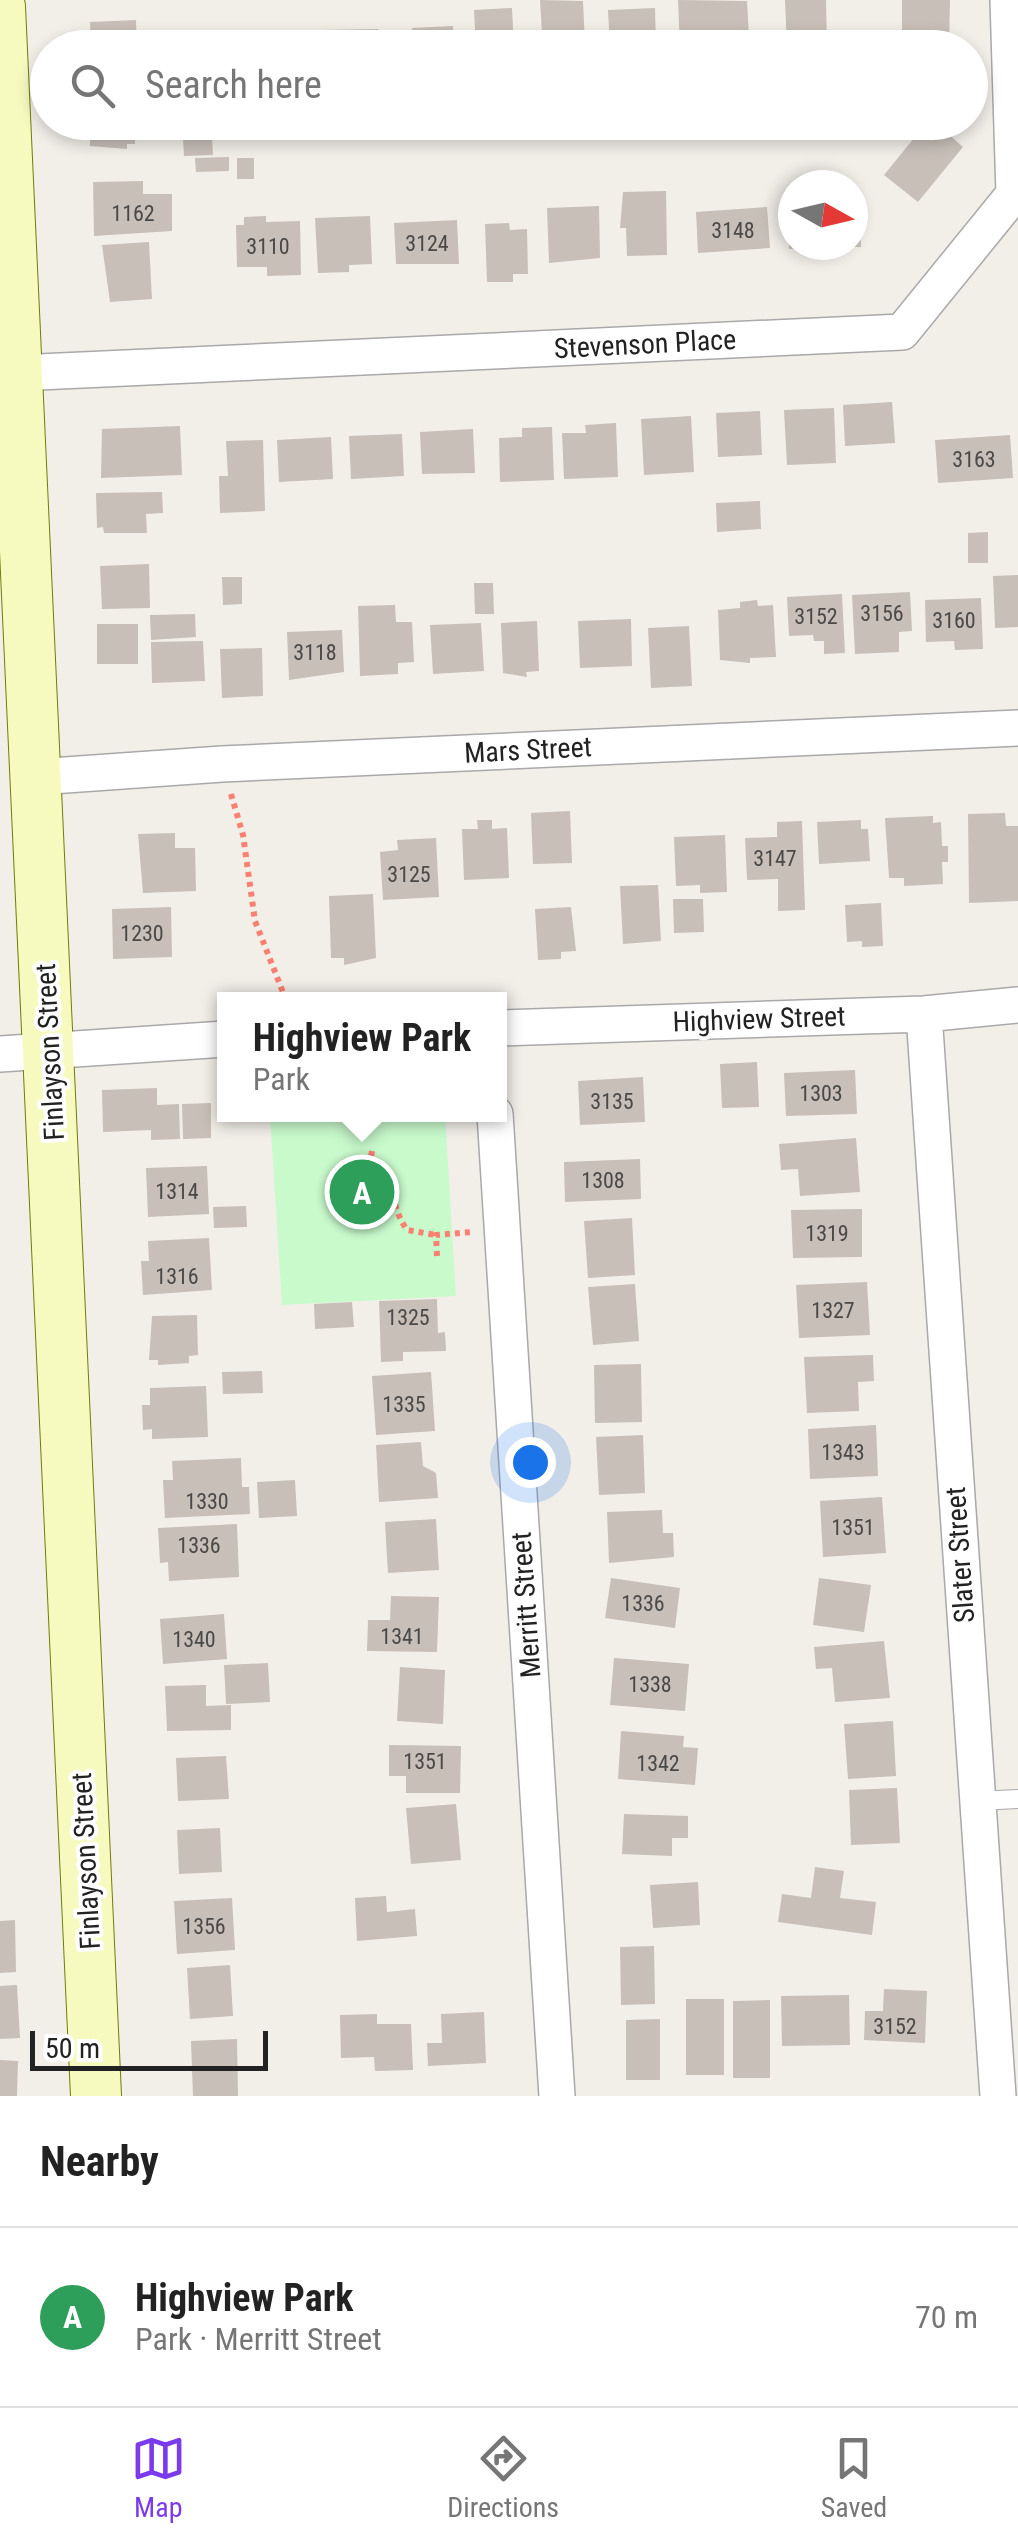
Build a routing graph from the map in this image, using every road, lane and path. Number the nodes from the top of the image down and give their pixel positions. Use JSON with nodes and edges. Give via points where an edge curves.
{"nodes":[{"id":1,"x":1008,"y":0,"type":"edge"},
{"id":2,"x":0,"y":8,"type":"edge"},
{"id":3,"x":17,"y":373,"type":"junction"},
{"id":4,"x":1018,"y":728,"type":"edge"},
{"id":5,"x":222,"y":764,"type":"junction"},
{"id":6,"x":37,"y":778,"type":"junction"},
{"id":7,"x":283,"y":992,"type":"edge"},
{"id":8,"x":1018,"y":1004,"type":"edge"},
{"id":9,"x":924,"y":1014,"type":"junction"},
{"id":10,"x":507,"y":1028,"type":"edge"},
{"id":11,"x":217,"y":1040,"type":"edge"},
{"id":12,"x":50,"y":1052,"type":"junction"},
{"id":13,"x":0,"y":1054,"type":"edge"},
{"id":14,"x":496,"y":1122,"type":"edge"},
{"id":15,"x":372,"y":1151,"type":"dead end"},
{"id":16,"x":478,"y":1231,"type":"dead end"},
{"id":17,"x":436,"y":1234,"type":"junction"},
{"id":18,"x":437,"y":1256,"type":"dead end"},
{"id":19,"x":1018,"y":1799,"type":"edge"},
{"id":20,"x":977,"y":1801,"type":"junction"},
{"id":21,"x":96,"y":2096,"type":"edge"},
{"id":22,"x":557,"y":2096,"type":"edge"},
{"id":23,"x":998,"y":2096,"type":"edge"}],
"edges":[{"from":1,"to":3,"type":"street","name":"Stevenson Place","via":[[1014,194],[902,332]]},
{"from":2,"to":3,"type":"street","name":"Finlayson Street"},
{"from":3,"to":6,"type":"street","name":"Finlayson Street"},
{"from":4,"to":5,"type":"street","name":"Mars Street"},
{"from":5,"to":6,"type":"street","name":"Mars Street"},
{"from":5,"to":7,"type":"path","via":[[244,835],[255,922]]},
{"from":6,"to":12,"type":"street","name":"Finlayson Street"},
{"from":8,"to":9,"type":"street","name":"Highview Street"},
{"from":9,"to":10,"type":"street","name":"Highview Street"},
{"from":9,"to":20,"type":"street","name":"Slater Street"},
{"from":11,"to":12,"type":"street"},
{"from":12,"to":13,"type":"street"},
{"from":12,"to":21,"type":"street","name":"Finlayson Street"},
{"from":14,"to":22,"type":"street","name":"Merritt Street"},
{"from":15,"to":17,"type":"path","via":[[390,1178],[407,1230]]},
{"from":16,"to":17,"type":"path"},
{"from":17,"to":18,"type":"path"},
{"from":19,"to":20,"type":"lane"},
{"from":20,"to":23,"type":"street","name":"Slater Street"}]}
